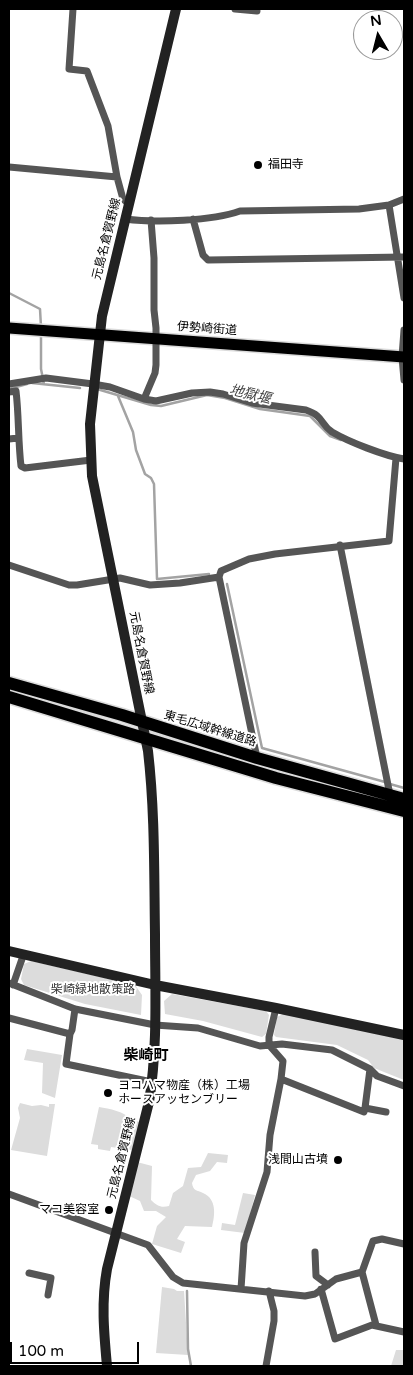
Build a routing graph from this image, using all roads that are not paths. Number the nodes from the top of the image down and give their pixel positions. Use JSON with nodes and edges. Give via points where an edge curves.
{"nodes":[{"id":1,"x":73,"y":9,"type":"edge"},
{"id":2,"x":176,"y":9,"type":"edge"},
{"id":3,"x":235,"y":9,"type":"edge"},
{"id":4,"x":257,"y":11,"type":"dead end"},
{"id":5,"x":9,"y":167,"type":"edge"},
{"id":6,"x":117,"y":176,"type":"junction"},
{"id":7,"x":404,"y":199,"type":"edge"},
{"id":8,"x":129,"y":204,"type":"junction"},
{"id":9,"x":389,"y":205,"type":"junction"},
{"id":10,"x":126,"y":219,"type":"junction"},
{"id":11,"x":193,"y":219,"type":"junction"},
{"id":12,"x":151,"y":220,"type":"junction"},
{"id":13,"x":401,"y":257,"type":"edge"},
{"id":14,"x":404,"y":298,"type":"edge"},
{"id":15,"x":9,"y":328,"type":"edge"},
{"id":16,"x":404,"y":330,"type":"edge"},
{"id":17,"x":99,"y":334,"type":"junction"},
{"id":18,"x":156,"y":339,"type":"junction"},
{"id":19,"x":403,"y":357,"type":"edge"},
{"id":20,"x":404,"y":380,"type":"edge"},
{"id":21,"x":9,"y":384,"type":"edge"},
{"id":22,"x":93,"y":384,"type":"junction"},
{"id":23,"x":9,"y":392,"type":"edge"},
{"id":24,"x":144,"y":399,"type":"junction"},
{"id":25,"x":18,"y":438,"type":"junction"},
{"id":26,"x":9,"y":439,"type":"edge"},
{"id":27,"x":396,"y":458,"type":"junction"},
{"id":28,"x":404,"y":459,"type":"edge"},
{"id":29,"x":91,"y":460,"type":"junction"},
{"id":30,"x":340,"y":545,"type":"junction"},
{"id":31,"x":9,"y":565,"type":"edge"},
{"id":32,"x":219,"y":577,"type":"junction"},
{"id":33,"x":114,"y":579,"type":"junction"},
{"id":34,"x":9,"y":683,"type":"edge"},
{"id":35,"x":9,"y":696,"type":"edge"},
{"id":36,"x":142,"y":722,"type":"junction"},
{"id":37,"x":146,"y":737,"type":"junction"},
{"id":38,"x":257,"y":758,"type":"junction"},
{"id":39,"x":390,"y":795,"type":"junction"},
{"id":40,"x":404,"y":799,"type":"edge"},
{"id":41,"x":404,"y":811,"type":"edge"},
{"id":42,"x":9,"y":951,"type":"edge"},
{"id":43,"x":23,"y":956,"type":"junction"},
{"id":44,"x":11,"y":984,"type":"edge"},
{"id":45,"x":155,"y":985,"type":"junction"},
{"id":46,"x":276,"y":1008,"type":"junction"},
{"id":47,"x":75,"y":1009,"type":"junction"},
{"id":48,"x":9,"y":1018,"type":"edge"},
{"id":49,"x":155,"y":1025,"type":"junction"},
{"id":50,"x":70,"y":1034,"type":"junction"},
{"id":51,"x":404,"y":1035,"type":"edge"},
{"id":52,"x":269,"y":1045,"type":"junction"},
{"id":53,"x":370,"y":1069,"type":"junction"},
{"id":54,"x":281,"y":1079,"type":"junction"},
{"id":55,"x":152,"y":1082,"type":"junction"},
{"id":56,"x":404,"y":1086,"type":"edge"},
{"id":57,"x":364,"y":1112,"type":"dead end"},
{"id":58,"x":386,"y":1112,"type":"dead end"},
{"id":59,"x":9,"y":1194,"type":"edge"},
{"id":60,"x":116,"y":1234,"type":"junction"},
{"id":61,"x":404,"y":1244,"type":"edge"},
{"id":62,"x":315,"y":1252,"type":"dead end"},
{"id":63,"x":362,"y":1272,"type":"junction"},
{"id":64,"x":29,"y":1273,"type":"dead end"},
{"id":65,"x":328,"y":1285,"type":"junction"},
{"id":66,"x":240,"y":1289,"type":"junction"},
{"id":67,"x":321,"y":1290,"type":"junction"},
{"id":68,"x":269,"y":1292,"type":"junction"},
{"id":69,"x":48,"y":1295,"type":"dead end"},
{"id":70,"x":376,"y":1326,"type":"junction"},
{"id":71,"x":404,"y":1332,"type":"edge"},
{"id":72,"x":107,"y":1366,"type":"edge"},
{"id":73,"x":266,"y":1366,"type":"edge"}],
"edges":[{"from":1,"to":6,"type":"street","via":[[69,69],[87,71],[108,126]]},
{"from":2,"to":8,"type":"main road","name":"元島名倉賀野線"},
{"from":3,"to":4,"type":"street"},
{"from":5,"to":6,"type":"street"},
{"from":6,"to":8,"type":"street","via":[[123,199]]},
{"from":7,"to":9,"type":"street"},
{"from":8,"to":10,"type":"main road","name":"元島名倉賀野線"},
{"from":9,"to":11,"type":"street","via":[[359,209],[240,211],[224,217]]},
{"from":9,"to":13,"type":"street"},
{"from":10,"to":12,"type":"street"},
{"from":10,"to":17,"type":"main road","name":"元島名倉賀野線"},
{"from":11,"to":12,"type":"street"},
{"from":11,"to":13,"type":"street","via":[[203,255],[208,260]]},
{"from":12,"to":18,"type":"street"},
{"from":13,"to":14,"type":"street"},
{"from":15,"to":17,"type":"main road","name":"伊勢崎街道"},
{"from":16,"to":19,"type":"street"},
{"from":17,"to":18,"type":"main road","name":"伊勢崎街道"},
{"from":17,"to":22,"type":"main road","name":"元島名倉賀野線"},
{"from":18,"to":19,"type":"main road","name":"伊勢崎街道"},
{"from":18,"to":24,"type":"street","via":[[155,373]]},
{"from":19,"to":20,"type":"street"},
{"from":21,"to":22,"type":"street","via":[[46,378]]},
{"from":22,"to":24,"type":"street"},
{"from":22,"to":29,"type":"main road","name":"元島名倉賀野線"},
{"from":23,"to":25,"type":"street","via":[[16,391]]},
{"from":24,"to":27,"type":"street","via":[[156,401],[210,392],[252,403],[306,410],[340,436]]},
{"from":25,"to":26,"type":"street"},
{"from":25,"to":29,"type":"street","via":[[21,466],[24,468]]},
{"from":27,"to":28,"type":"street"},
{"from":27,"to":30,"type":"street","via":[[389,541]]},
{"from":29,"to":33,"type":"main road","name":"元島名倉賀野線"},
{"from":30,"to":32,"type":"street","via":[[249,559],[221,570]]},
{"from":30,"to":39,"type":"street"},
{"from":31,"to":33,"type":"street","via":[[69,585]]},
{"from":32,"to":33,"type":"street","via":[[150,585]]},
{"from":32,"to":38,"type":"street"},
{"from":33,"to":36,"type":"main road","name":"元島名倉賀野線"},
{"from":34,"to":36,"type":"highway","name":"東毛広域幹線道路"},
{"from":35,"to":37,"type":"highway"},
{"from":36,"to":37,"type":"main road","name":"元島名倉賀野線"},
{"from":36,"to":38,"type":"highway","name":"東毛広域幹線道路"},
{"from":37,"to":41,"type":"highway","via":[[276,778]]},
{"from":37,"to":45,"type":"main road","name":"元島名倉賀野線","via":[[153,793]]},
{"from":38,"to":39,"type":"highway","name":"東毛広域幹線道路"},
{"from":39,"to":40,"type":"highway","name":"東毛広域幹線道路"},
{"from":42,"to":43,"type":"main road"},
{"from":43,"to":44,"type":"street"},
{"from":43,"to":45,"type":"main road"},
{"from":44,"to":47,"type":"street"},
{"from":45,"to":46,"type":"main road"},
{"from":45,"to":49,"type":"main road","name":"元島名倉賀野線"},
{"from":46,"to":51,"type":"main road"},
{"from":46,"to":52,"type":"street"},
{"from":47,"to":49,"type":"street"},
{"from":47,"to":50,"type":"street"},
{"from":48,"to":50,"type":"street"},
{"from":49,"to":52,"type":"street","via":[[198,1028],[253,1044]]},
{"from":49,"to":55,"type":"main road","name":"元島名倉賀野線"},
{"from":50,"to":55,"type":"street","via":[[66,1064]]},
{"from":52,"to":53,"type":"street","via":[[332,1050]]},
{"from":52,"to":54,"type":"street","via":[[283,1061]]},
{"from":53,"to":56,"type":"street","via":[[377,1076]]},
{"from":53,"to":58,"type":"street","via":[[366,1108]]},
{"from":54,"to":57,"type":"street"},
{"from":54,"to":66,"type":"street","via":[[270,1135],[267,1172],[244,1243]]},
{"from":55,"to":60,"type":"main road","name":"元島名倉賀野線"},
{"from":59,"to":60,"type":"street"},
{"from":60,"to":66,"type":"street","via":[[148,1244],[173,1277],[183,1283]]},
{"from":60,"to":72,"type":"main road","name":"元島名倉賀野線","via":[[103,1290]]},
{"from":61,"to":63,"type":"street","via":[[382,1239],[373,1241]]},
{"from":62,"to":65,"type":"street","via":[[316,1276]]},
{"from":63,"to":65,"type":"street","via":[[336,1279]]},
{"from":63,"to":70,"type":"street"},
{"from":64,"to":69,"type":"street","via":[[51,1278]]},
{"from":65,"to":67,"type":"street"},
{"from":66,"to":68,"type":"street"},
{"from":67,"to":68,"type":"street","via":[[311,1296]]},
{"from":67,"to":70,"type":"street","via":[[335,1339]]},
{"from":68,"to":73,"type":"street","via":[[274,1321]]},
{"from":70,"to":71,"type":"street"}]}
